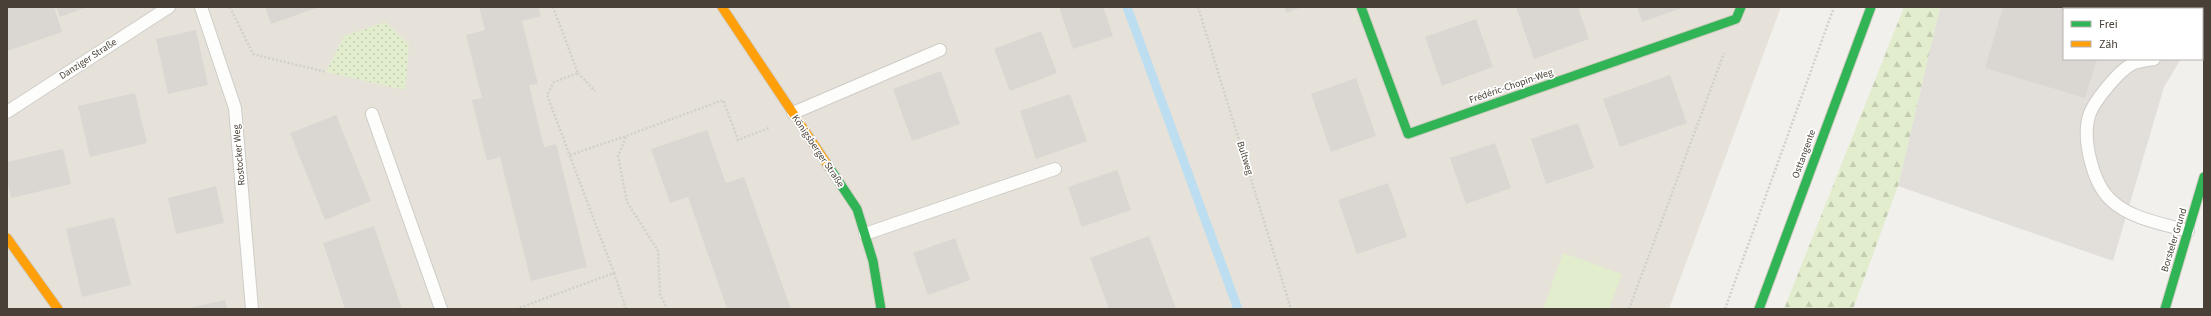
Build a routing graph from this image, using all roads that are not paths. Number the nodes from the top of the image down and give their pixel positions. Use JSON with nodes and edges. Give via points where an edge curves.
{"nodes":[{"id":1,"x":169,"y":7,"type":"edge"},
{"id":2,"x":201,"y":7,"type":"edge"},
{"id":3,"x":722,"y":7,"type":"edge"},
{"id":4,"x":1361,"y":7,"type":"edge"},
{"id":5,"x":1741,"y":7,"type":"edge"},
{"id":6,"x":1871,"y":7,"type":"edge"},
{"id":7,"x":940,"y":50,"type":"dead end"},
{"id":8,"x":2150,"y":60,"type":"edge"},
{"id":9,"x":7,"y":112,"type":"edge"},
{"id":10,"x":372,"y":114,"type":"dead end"},
{"id":11,"x":794,"y":115,"type":"junction"},
{"id":12,"x":1055,"y":169,"type":"dead end"},
{"id":13,"x":2204,"y":177,"type":"edge"},
{"id":14,"x":2188,"y":231,"type":"junction"},
{"id":15,"x":865,"y":234,"type":"junction"},
{"id":16,"x":7,"y":238,"type":"edge"},
{"id":17,"x":58,"y":309,"type":"edge"},
{"id":18,"x":252,"y":309,"type":"edge"},
{"id":19,"x":441,"y":309,"type":"edge"},
{"id":20,"x":881,"y":309,"type":"edge"},
{"id":21,"x":1759,"y":309,"type":"edge"},
{"id":22,"x":2165,"y":309,"type":"edge"}],
"edges":[{"from":1,"to":9,"type":"lane","name":"Danziger Straße"},
{"from":2,"to":18,"type":"lane","name":"Rostocker Weg","via":[[235,108]]},
{"from":3,"to":11,"type":"street","name":"Königsberger Straße"},
{"from":4,"to":5,"type":"street","name":"Frédéric-Chopin-Weg","via":[[1408,134],[1736,19]]},
{"from":6,"to":21,"type":"street","name":"Osttangente"},
{"from":7,"to":11,"type":"lane"},
{"from":8,"to":14,"type":"lane","via":[[2133,64],[2105,88],[2089,116],[2088,152],[2097,180],[2112,201],[2142,219]]},
{"from":10,"to":19,"type":"lane"},
{"from":11,"to":15,"type":"street","name":"Königsberger Straße","via":[[857,209]]},
{"from":12,"to":15,"type":"lane"},
{"from":13,"to":14,"type":"street","name":"Borsteler Grund"},
{"from":14,"to":22,"type":"street","name":"Borsteler Grund"},
{"from":15,"to":20,"type":"street","name":"Königsberger Straße","via":[[873,261]]},
{"from":16,"to":17,"type":"street"}]}
